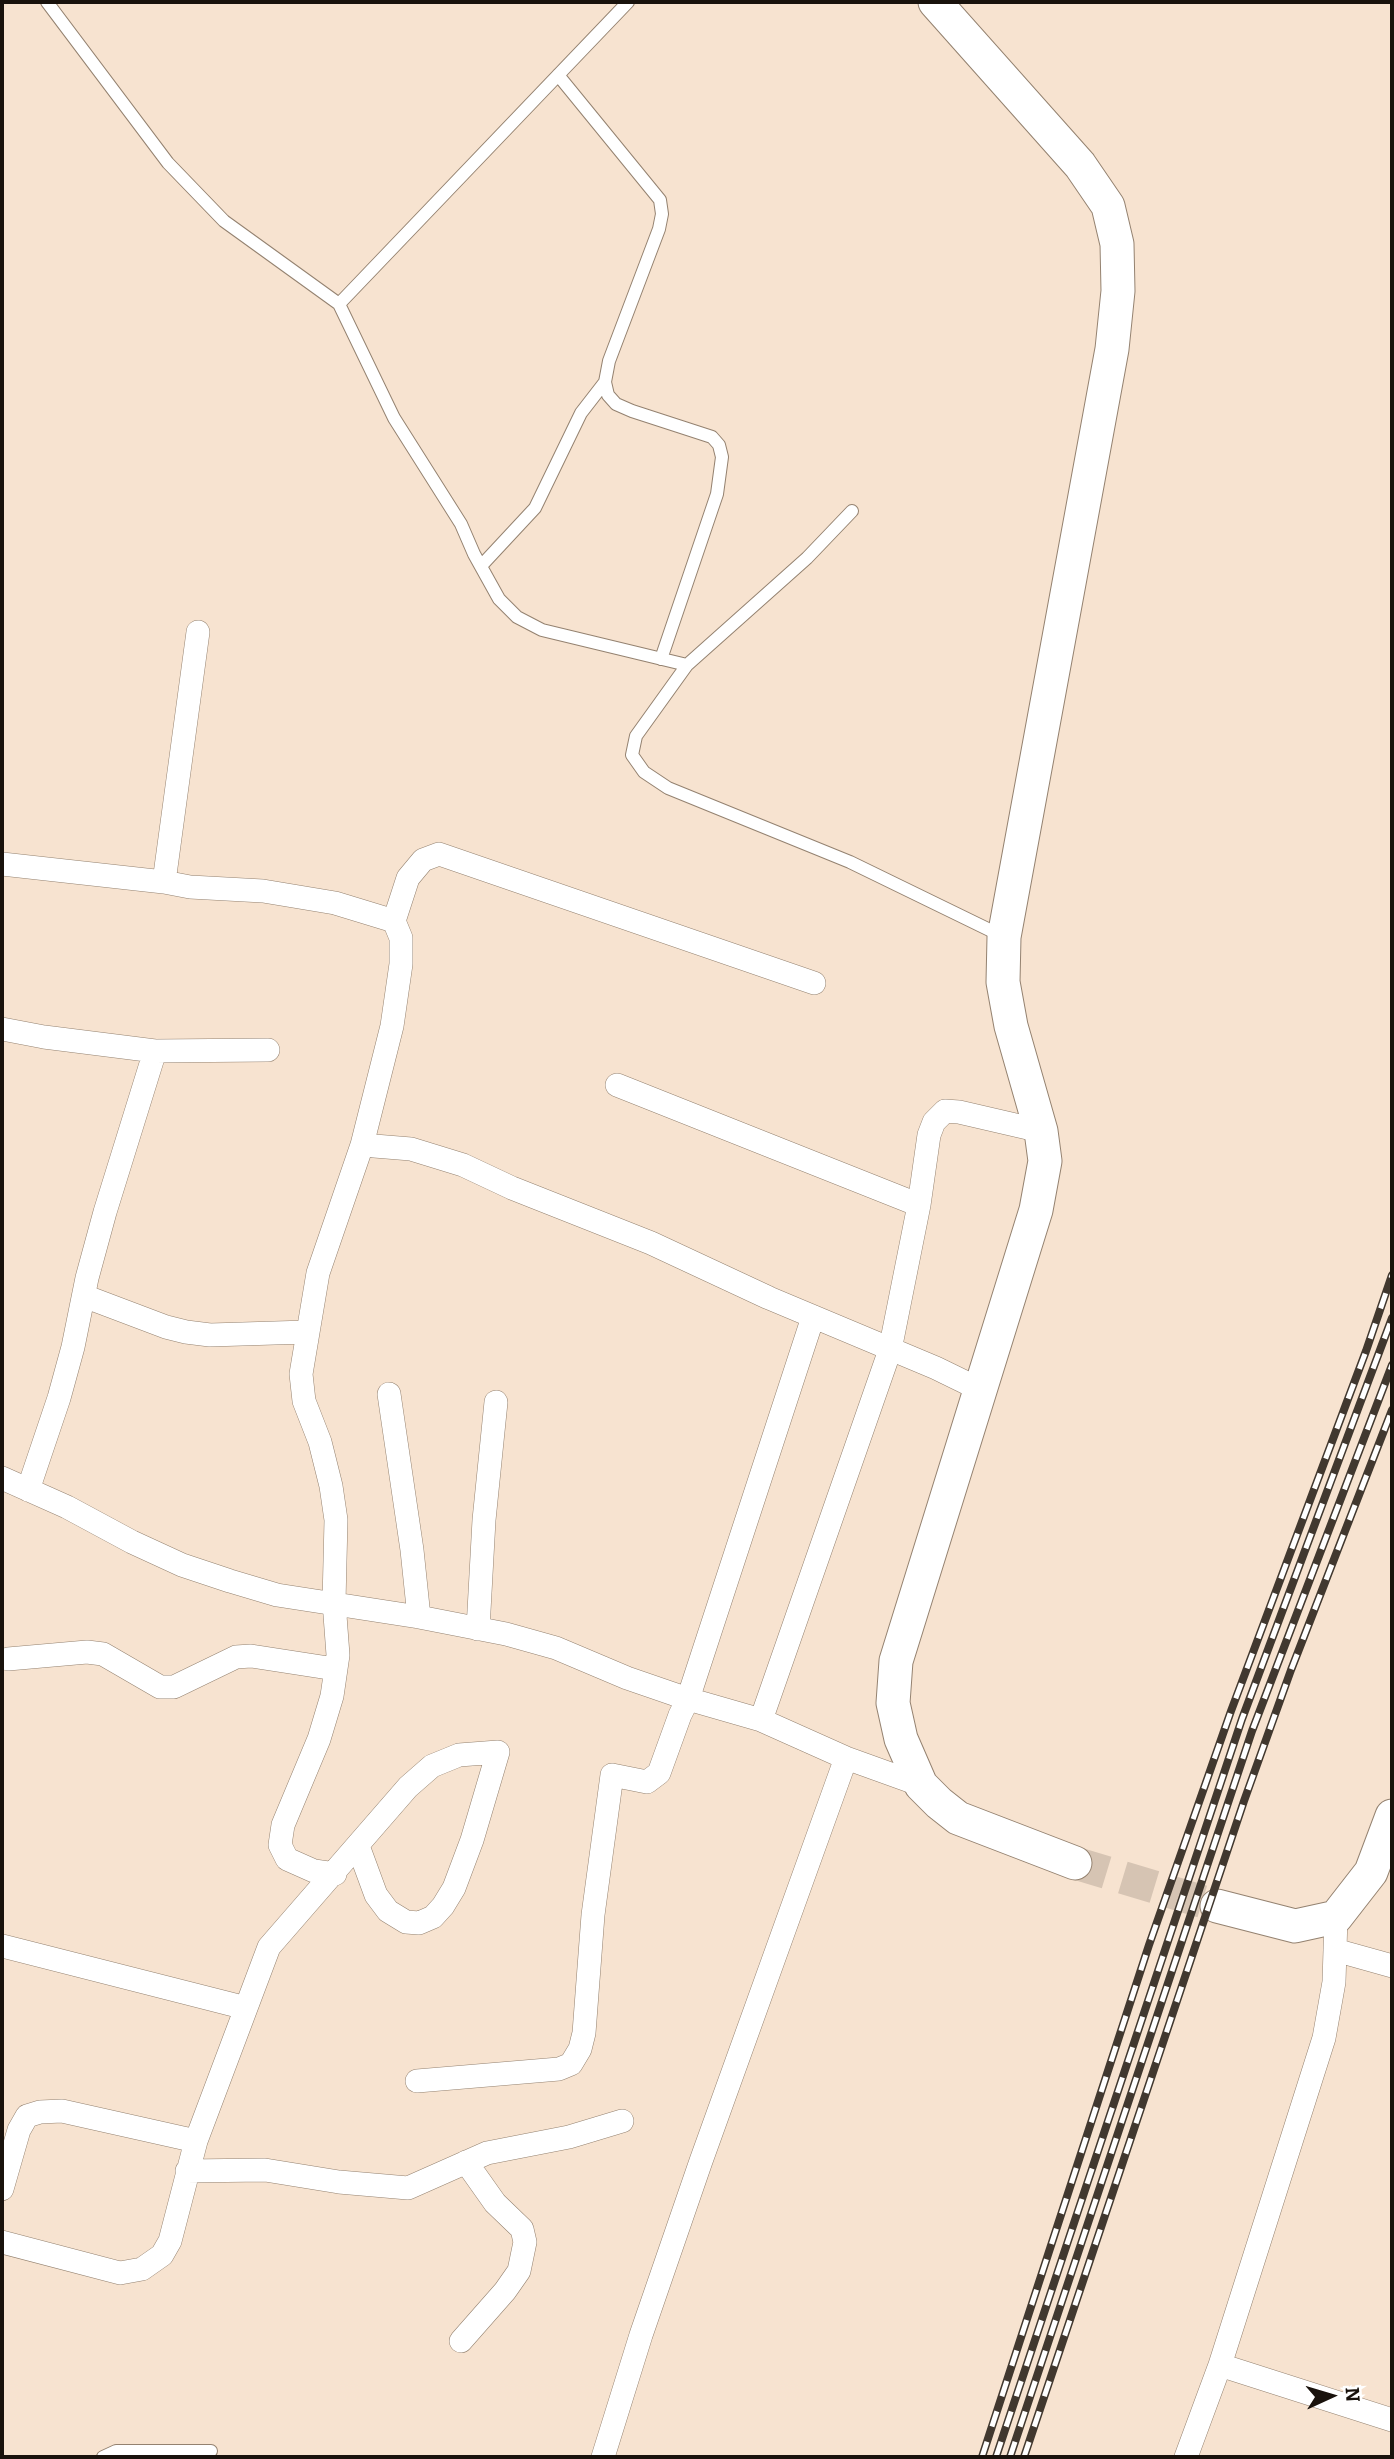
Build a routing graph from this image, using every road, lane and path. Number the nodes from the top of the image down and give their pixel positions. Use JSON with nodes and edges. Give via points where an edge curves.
{"nodes":[{"id":1,"x":47,"y":2,"type":"edge"},
{"id":2,"x":628,"y":2,"type":"edge"},
{"id":3,"x":935,"y":2,"type":"edge"},
{"id":4,"x":558,"y":75,"type":"junction"},
{"id":5,"x":339,"y":304,"type":"junction"},
{"id":6,"x":605,"y":382,"type":"junction"},
{"id":7,"x":852,"y":510,"type":"dead end"},
{"id":8,"x":481,"y":566,"type":"junction"},
{"id":9,"x":198,"y":632,"type":"dead end"},
{"id":10,"x":661,"y":659,"type":"junction"},
{"id":11,"x":687,"y":665,"type":"junction"},
{"id":12,"x":2,"y":864,"type":"edge"},
{"id":13,"x":164,"y":882,"type":"junction"},
{"id":14,"x":394,"y":921,"type":"junction"},
{"id":15,"x":1004,"y":937,"type":"junction"},
{"id":16,"x":814,"y":983,"type":"dead end"},
{"id":17,"x":2,"y":1029,"type":"edge"},
{"id":18,"x":268,"y":1050,"type":"dead end"},
{"id":19,"x":155,"y":1051,"type":"junction"},
{"id":20,"x":617,"y":1085,"type":"dead end"},
{"id":21,"x":1041,"y":1132,"type":"junction"},
{"id":22,"x":362,"y":1146,"type":"junction"},
{"id":23,"x":919,"y":1205,"type":"junction"},
{"id":24,"x":84,"y":1296,"type":"junction"},
{"id":25,"x":813,"y":1317,"type":"junction"},
{"id":26,"x":307,"y":1332,"type":"junction"},
{"id":27,"x":890,"y":1350,"type":"junction"},
{"id":28,"x":979,"y":1389,"type":"junction"},
{"id":29,"x":388,"y":1394,"type":"dead end"},
{"id":30,"x":496,"y":1402,"type":"dead end"},
{"id":31,"x":2,"y":1478,"type":"edge"},
{"id":32,"x":28,"y":1490,"type":"junction"},
{"id":33,"x":334,"y":1602,"type":"junction"},
{"id":34,"x":419,"y":1617,"type":"junction"},
{"id":35,"x":478,"y":1629,"type":"junction"},
{"id":36,"x":8,"y":1659,"type":"dead end"},
{"id":37,"x":335,"y":1669,"type":"junction"},
{"id":38,"x":688,"y":1699,"type":"junction"},
{"id":39,"x":761,"y":1720,"type":"junction"},
{"id":40,"x":846,"y":1758,"type":"junction"},
{"id":41,"x":921,"y":1785,"type":"junction"},
{"id":42,"x":1392,"y":1816,"type":"edge"},
{"id":43,"x":358,"y":1846,"type":"junction"},
{"id":44,"x":1075,"y":1863,"type":"tunnel mouth"},
{"id":45,"x":335,"y":1874,"type":"junction"},
{"id":46,"x":1217,"y":1906,"type":"tunnel mouth"},
{"id":47,"x":1336,"y":1917,"type":"junction"},
{"id":48,"x":2,"y":1946,"type":"edge"},
{"id":49,"x":1335,"y":1950,"type":"junction"},
{"id":50,"x":1392,"y":1966,"type":"edge"},
{"id":51,"x":246,"y":2008,"type":"junction"},
{"id":52,"x":417,"y":2081,"type":"dead end"},
{"id":53,"x":622,"y":2121,"type":"dead end"},
{"id":54,"x":196,"y":2141,"type":"junction"},
{"id":55,"x":466,"y":2162,"type":"junction"},
{"id":56,"x":187,"y":2171,"type":"junction"},
{"id":57,"x":2,"y":2189,"type":"edge"},
{"id":58,"x":2,"y":2242,"type":"edge"},
{"id":59,"x":461,"y":2341,"type":"dead end"},
{"id":60,"x":1220,"y":2365,"type":"junction"},
{"id":61,"x":1392,"y":2420,"type":"edge"},
{"id":62,"x":211,"y":2451,"type":"dead end"},
{"id":63,"x":103,"y":2457,"type":"edge"},
{"id":64,"x":603,"y":2457,"type":"edge"},
{"id":65,"x":1186,"y":2457,"type":"edge"}],
"edges":[{"from":1,"to":5,"type":"lane","via":[[168,163],[224,221]]},
{"from":2,"to":4,"type":"lane"},
{"from":3,"to":15,"type":"street","via":[[1080,165],[1108,206],[1116,244],[1118,292],[1112,349]]},
{"from":4,"to":5,"type":"lane"},
{"from":4,"to":6,"type":"lane","via":[[660,200],[659,229]]},
{"from":5,"to":8,"type":"lane","via":[[394,418],[461,524]]},
{"from":6,"to":8,"type":"lane","via":[[581,413],[535,508]]},
{"from":6,"to":10,"type":"lane","via":[[616,404],[712,437],[722,457],[717,494]]},
{"from":7,"to":11,"type":"lane","via":[[807,558]]},
{"from":8,"to":10,"type":"lane","via":[[499,599],[517,617],[542,630]]},
{"from":9,"to":13,"type":"street"},
{"from":10,"to":11,"type":"lane"},
{"from":11,"to":15,"type":"lane","via":[[636,736],[632,755],[644,772],[668,788],[850,862]]},
{"from":12,"to":13,"type":"street"},
{"from":13,"to":14,"type":"street","via":[[335,903]]},
{"from":14,"to":16,"type":"street","via":[[408,878],[424,860],[439,854]]},
{"from":14,"to":22,"type":"street","via":[[401,938],[401,964],[392,1026]]},
{"from":15,"to":21,"type":"street","via":[[1003,982],[1011,1026]]},
{"from":17,"to":19,"type":"street"},
{"from":18,"to":19,"type":"street"},
{"from":19,"to":24,"type":"street"},
{"from":20,"to":23,"type":"street"},
{"from":21,"to":23,"type":"street","via":[[944,1111],[929,1135]]},
{"from":21,"to":28,"type":"street","via":[[1045,1161],[1036,1210]]},
{"from":22,"to":25,"type":"street","via":[[411,1149],[463,1166],[651,1243]]},
{"from":22,"to":26,"type":"street","via":[[318,1273]]},
{"from":23,"to":27,"type":"street"},
{"from":24,"to":26,"type":"street","via":[[187,1332]]},
{"from":24,"to":32,"type":"street","via":[[73,1347]]},
{"from":25,"to":27,"type":"street"},
{"from":25,"to":38,"type":"street"},
{"from":26,"to":33,"type":"street","via":[[301,1374],[304,1401],[320,1442],[332,1497]]},
{"from":27,"to":28,"type":"street"},
{"from":27,"to":39,"type":"street"},
{"from":28,"to":41,"type":"street","via":[[896,1661],[893,1703],[901,1739]]},
{"from":29,"to":34,"type":"street"},
{"from":30,"to":35,"type":"street"},
{"from":31,"to":32,"type":"street"},
{"from":32,"to":33,"type":"street","via":[[183,1565],[277,1595]]},
{"from":33,"to":34,"type":"street"},
{"from":33,"to":37,"type":"street"},
{"from":34,"to":35,"type":"street"},
{"from":35,"to":38,"type":"street","via":[[556,1648]]},
{"from":36,"to":37,"type":"street","via":[[103,1654],[160,1687],[174,1687],[236,1657]]},
{"from":37,"to":45,"type":"street","via":[[319,1739],[283,1825],[280,1845],[287,1859]]},
{"from":38,"to":39,"type":"street"},
{"from":38,"to":52,"type":"street","via":[[659,1773],[647,1782],[612,1775],[593,1915],[584,2032],[571,2064],[559,2069]]},
{"from":39,"to":40,"type":"street"},
{"from":40,"to":41,"type":"street"},
{"from":40,"to":64,"type":"street","via":[[640,2335]]},
{"from":41,"to":44,"type":"street","via":[[958,1818]]},
{"from":42,"to":47,"type":"street","via":[[1371,1872]]},
{"from":43,"to":43,"type":"street","via":[[432,1766],[459,1755],[498,1752],[454,1888],[433,1917],[406,1922],[388,1911],[376,1895]]},
{"from":43,"to":45,"type":"street"},
{"from":45,"to":51,"type":"street","via":[[269,1947]]},
{"from":46,"to":47,"type":"street","via":[[1295,1926]]},
{"from":47,"to":49,"type":"street"},
{"from":48,"to":51,"type":"street"},
{"from":49,"to":50,"type":"street"},
{"from":49,"to":60,"type":"street","via":[[1324,2038]]},
{"from":51,"to":54,"type":"street"},
{"from":53,"to":55,"type":"street"},
{"from":54,"to":56,"type":"street"},
{"from":54,"to":57,"type":"street","via":[[62,2111],[40,2112],[27,2116],[19,2130]]},
{"from":55,"to":56,"type":"street","via":[[408,2188],[265,2170]]},
{"from":55,"to":59,"type":"street","via":[[495,2203],[522,2229],[525,2242],[519,2271]]},
{"from":56,"to":58,"type":"street","via":[[170,2241],[162,2255],[142,2269],[120,2273]]},
{"from":60,"to":61,"type":"street"},
{"from":60,"to":65,"type":"street"},
{"from":62,"to":63,"type":"lane","via":[[116,2451]]}]}
